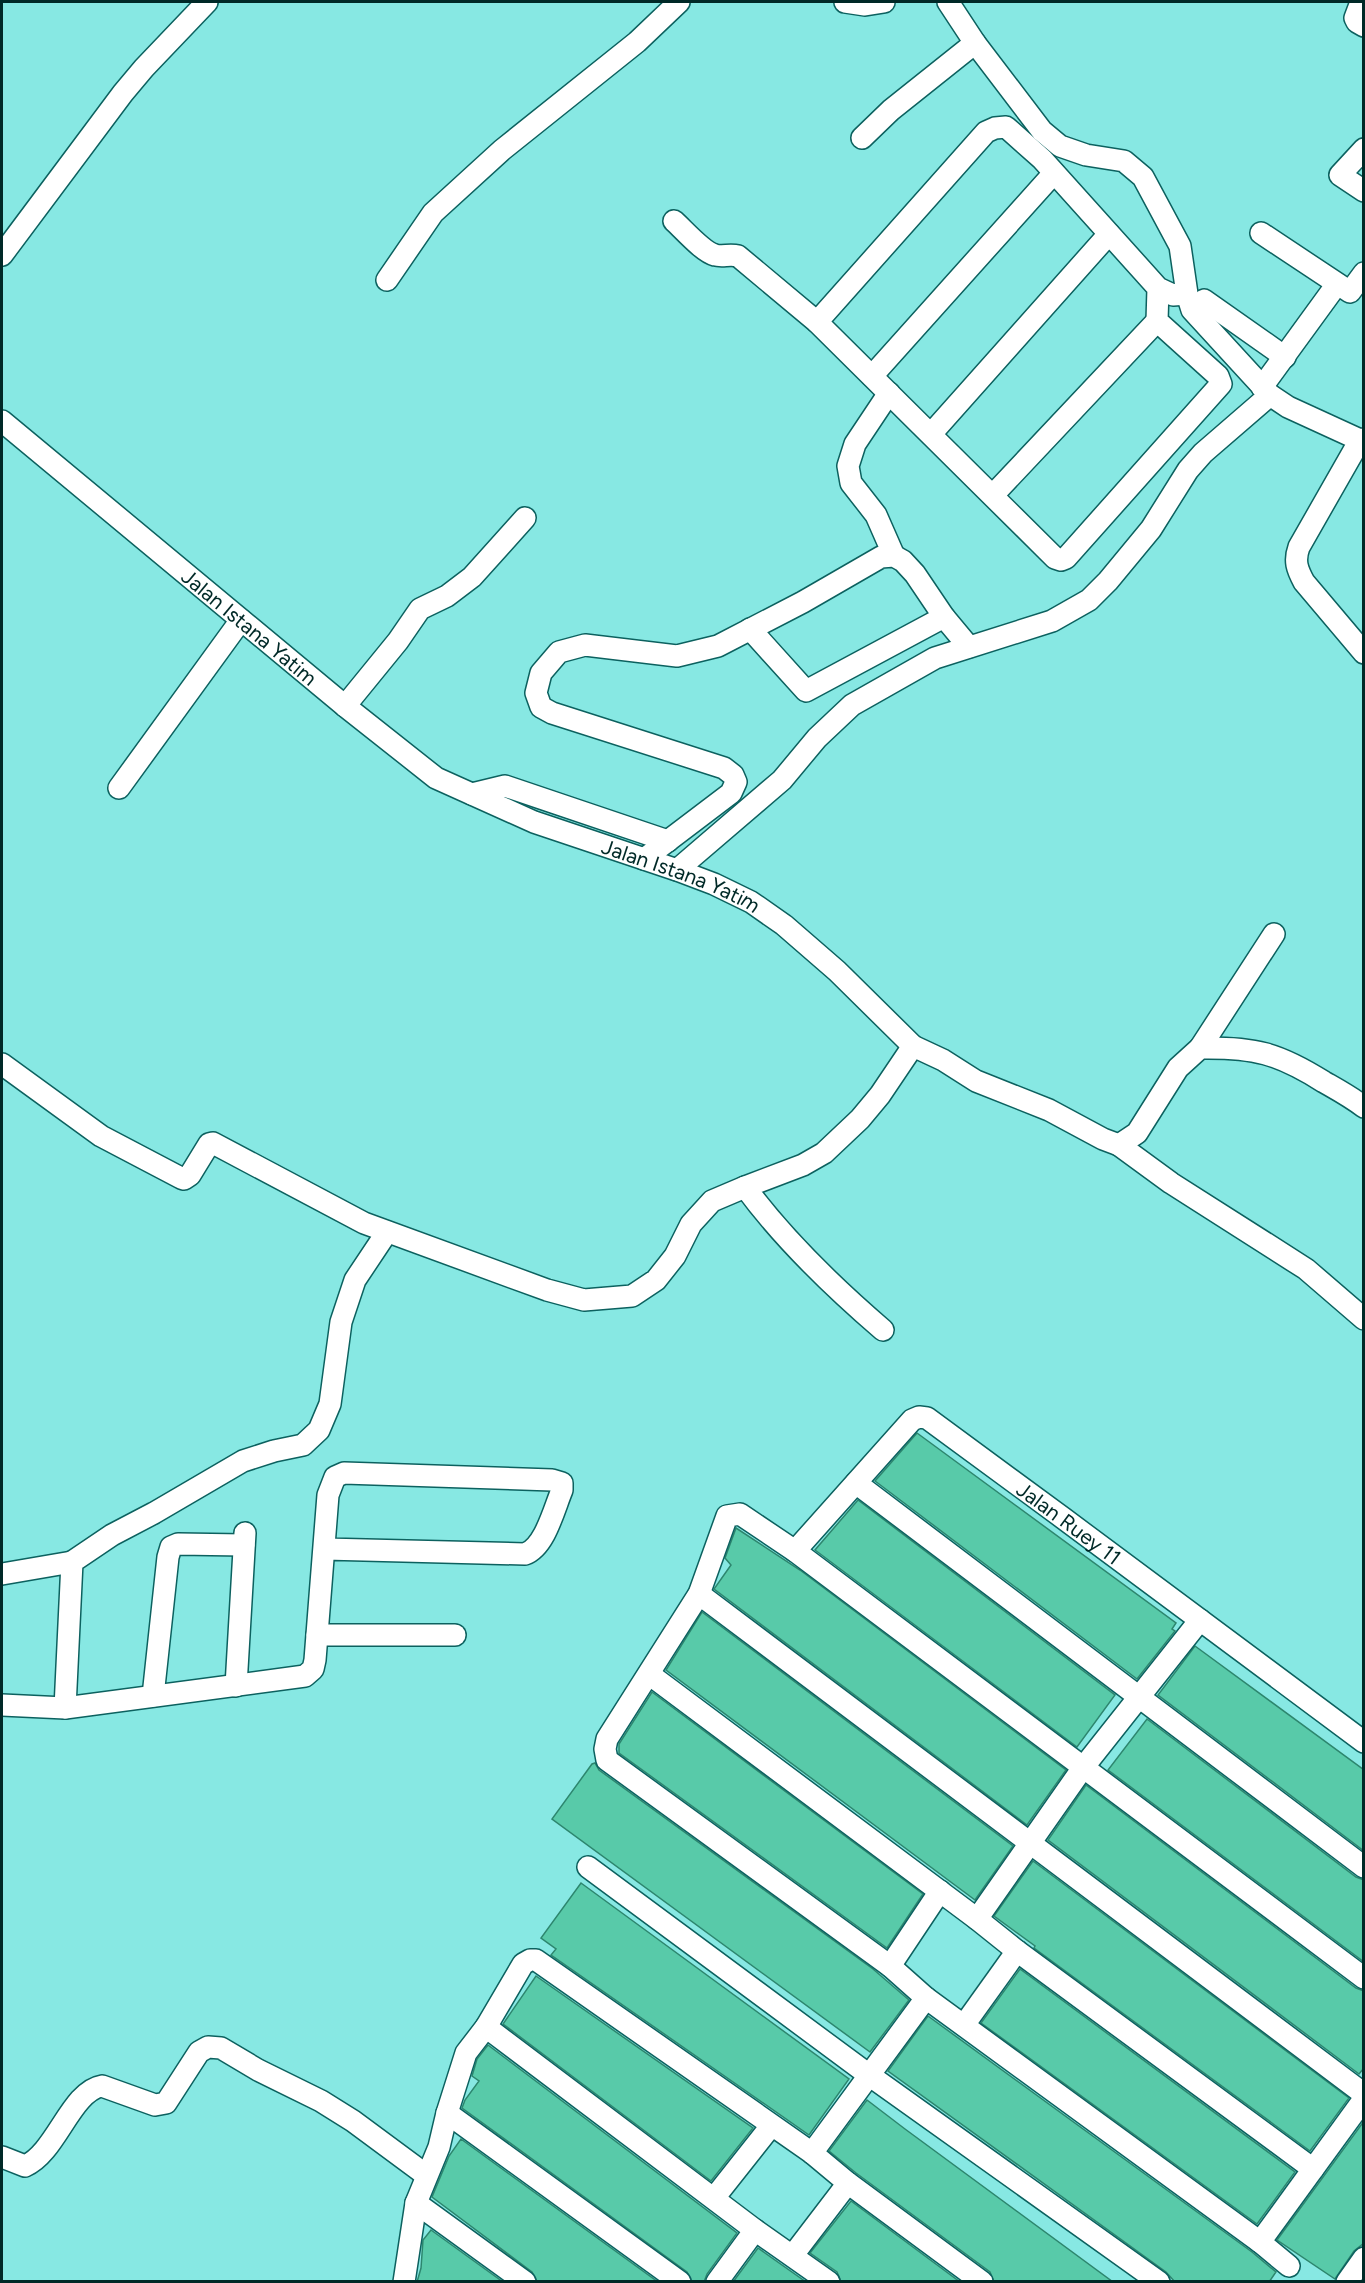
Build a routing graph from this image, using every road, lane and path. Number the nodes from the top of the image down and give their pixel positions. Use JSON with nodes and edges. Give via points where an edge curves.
{"nodes":[{"id":1,"x":207,"y":2,"type":"edge"},
{"id":2,"x":679,"y":2,"type":"edge"},
{"id":3,"x":845,"y":2,"type":"edge"},
{"id":4,"x":885,"y":2,"type":"edge"},
{"id":5,"x":948,"y":2,"type":"edge"},
{"id":6,"x":1361,"y":2,"type":"edge"},
{"id":7,"x":1364,"y":26,"type":"edge"},
{"id":8,"x":975,"y":43,"type":"junction"},
{"id":9,"x":862,"y":138,"type":"dead end"},
{"id":10,"x":1364,"y":149,"type":"edge"},
{"id":11,"x":1054,"y":173,"type":"junction"},
{"id":12,"x":1364,"y":191,"type":"edge"},
{"id":13,"x":674,"y":221,"type":"dead end"},
{"id":14,"x":1261,"y":233,"type":"dead end"},
{"id":15,"x":1109,"y":234,"type":"junction"},
{"id":16,"x":2,"y":255,"type":"edge"},
{"id":17,"x":1364,"y":273,"type":"edge"},
{"id":18,"x":387,"y":280,"type":"dead end"},
{"id":19,"x":1337,"y":284,"type":"junction"},
{"id":20,"x":1158,"y":288,"type":"junction"},
{"id":21,"x":1195,"y":297,"type":"junction"},
{"id":22,"x":1157,"y":321,"type":"junction"},
{"id":23,"x":817,"y":322,"type":"junction"},
{"id":24,"x":1286,"y":357,"type":"junction"},
{"id":25,"x":872,"y":376,"type":"junction"},
{"id":26,"x":1266,"y":391,"type":"junction"},
{"id":27,"x":889,"y":393,"type":"junction"},
{"id":28,"x":2,"y":421,"type":"edge"},
{"id":29,"x":931,"y":434,"type":"junction"},
{"id":30,"x":1362,"y":439,"type":"edge"},
{"id":31,"x":993,"y":495,"type":"junction"},
{"id":32,"x":525,"y":518,"type":"dead end"},
{"id":33,"x":894,"y":556,"type":"junction"},
{"id":34,"x":944,"y":617,"type":"junction"},
{"id":35,"x":241,"y":620,"type":"junction"},
{"id":36,"x":750,"y":629,"type":"junction"},
{"id":37,"x":969,"y":647,"type":"junction"},
{"id":38,"x":1364,"y":653,"type":"edge"},
{"id":39,"x":345,"y":706,"type":"junction"},
{"id":40,"x":119,"y":788,"type":"dead end"},
{"id":41,"x":472,"y":794,"type":"junction"},
{"id":42,"x":668,"y":841,"type":"junction"},
{"id":43,"x":644,"y":859,"type":"junction"},
{"id":44,"x":677,"y":870,"type":"junction"},
{"id":45,"x":1274,"y":934,"type":"dead end"},
{"id":46,"x":913,"y":1046,"type":"junction"},
{"id":47,"x":1200,"y":1048,"type":"junction"},
{"id":48,"x":2,"y":1064,"type":"edge"},
{"id":49,"x":1361,"y":1099,"type":"edge"},
{"id":50,"x":1119,"y":1144,"type":"junction"},
{"id":51,"x":745,"y":1187,"type":"junction"},
{"id":52,"x":387,"y":1232,"type":"junction"},
{"id":53,"x":1363,"y":1317,"type":"edge"},
{"id":54,"x":882,"y":1330,"type":"dead end"},
{"id":55,"x":856,"y":1483,"type":"junction"},
{"id":56,"x":325,"y":1549,"type":"junction"},
{"id":57,"x":795,"y":1551,"type":"junction"},
{"id":58,"x":72,"y":1566,"type":"junction"},
{"id":59,"x":2,"y":1574,"type":"edge"},
{"id":60,"x":699,"y":1594,"type":"junction"},
{"id":61,"x":1200,"y":1620,"type":"junction"},
{"id":62,"x":317,"y":1635,"type":"junction"},
{"id":63,"x":455,"y":1635,"type":"dead end"},
{"id":64,"x":649,"y":1674,"type":"junction"},
{"id":65,"x":236,"y":1686,"type":"junction"},
{"id":66,"x":153,"y":1696,"type":"junction"},
{"id":67,"x":1139,"y":1699,"type":"junction"},
{"id":68,"x":2,"y":1705,"type":"edge"},
{"id":69,"x":65,"y":1708,"type":"junction"},
{"id":70,"x":1364,"y":1742,"type":"edge"},
{"id":71,"x":1082,"y":1769,"type":"junction"},
{"id":72,"x":1029,"y":1843,"type":"junction"},
{"id":73,"x":588,"y":1867,"type":"dead end"},
{"id":74,"x":1364,"y":1867,"type":"edge"},
{"id":75,"x":940,"y":1891,"type":"junction"},
{"id":76,"x":978,"y":1918,"type":"junction"},
{"id":77,"x":1017,"y":1951,"type":"junction"},
{"id":78,"x":890,"y":1966,"type":"junction"},
{"id":79,"x":1364,"y":1978,"type":"edge"},
{"id":80,"x":926,"y":1998,"type":"junction"},
{"id":81,"x":964,"y":2025,"type":"junction"},
{"id":82,"x":486,"y":2027,"type":"junction"},
{"id":83,"x":869,"y":2074,"type":"junction"},
{"id":84,"x":1364,"y":2094,"type":"edge"},
{"id":85,"x":1364,"y":2099,"type":"edge"},
{"id":86,"x":447,"y":2113,"type":"junction"},
{"id":87,"x":771,"y":2126,"type":"junction"},
{"id":88,"x":812,"y":2153,"type":"junction"},
{"id":89,"x":2,"y":2157,"type":"edge"},
{"id":90,"x":1313,"y":2169,"type":"junction"},
{"id":91,"x":426,"y":2175,"type":"junction"},
{"id":92,"x":848,"y":2183,"type":"junction"},
{"id":93,"x":714,"y":2198,"type":"junction"},
{"id":94,"x":416,"y":2204,"type":"junction"},
{"id":95,"x":755,"y":2230,"type":"junction"},
{"id":96,"x":1260,"y":2242,"type":"junction"},
{"id":97,"x":793,"y":2255,"type":"junction"},
{"id":98,"x":1364,"y":2258,"type":"edge"},
{"id":99,"x":1289,"y":2266,"type":"dead end"},
{"id":100,"x":404,"y":2282,"type":"edge"},
{"id":101,"x":525,"y":2282,"type":"edge"},
{"id":102,"x":680,"y":2282,"type":"edge"},
{"id":103,"x":717,"y":2282,"type":"edge"},
{"id":104,"x":829,"y":2282,"type":"edge"},
{"id":105,"x":982,"y":2282,"type":"edge"},
{"id":106,"x":1159,"y":2282,"type":"edge"},
{"id":107,"x":1347,"y":2282,"type":"edge"}],
"edges":[{"from":1,"to":16,"type":"street","via":[[123,93]]},
{"from":2,"to":18,"type":"street","via":[[637,42],[502,150],[433,213]]},
{"from":3,"to":4,"type":"street"},
{"from":5,"to":8,"type":"street"},
{"from":6,"to":7,"type":"street","via":[[1355,18]]},
{"from":8,"to":9,"type":"street"},
{"from":8,"to":21,"type":"street","via":[[1042,131],[1060,146],[1124,161],[1143,177],[1180,246]]},
{"from":10,"to":12,"type":"street","via":[[1341,175]]},
{"from":11,"to":15,"type":"street"},
{"from":11,"to":23,"type":"street","via":[[1006,128],[986,132]]},
{"from":11,"to":25,"type":"street"},
{"from":13,"to":23,"type":"street","via":[[710,253],[738,256]]},
{"from":14,"to":19,"type":"street"},
{"from":15,"to":20,"type":"street"},
{"from":15,"to":29,"type":"street"},
{"from":17,"to":19,"type":"street","via":[[1350,292]]},
{"from":19,"to":24,"type":"street"},
{"from":20,"to":21,"type":"street","via":[[1173,295]]},
{"from":20,"to":22,"type":"street"},
{"from":21,"to":24,"type":"street"},
{"from":21,"to":26,"type":"street","via":[[1192,310]]},
{"from":22,"to":31,"type":"street"},
{"from":22,"to":31,"type":"street","via":[[1218,376],[1221,384],[1066,558],[1055,558]]},
{"from":23,"to":25,"type":"street"},
{"from":24,"to":26,"type":"street"},
{"from":25,"to":27,"type":"street"},
{"from":26,"to":30,"type":"street","via":[[1288,407]]},
{"from":26,"to":37,"type":"street","via":[[1188,470],[1151,529],[1089,600],[1052,621]]},
{"from":27,"to":29,"type":"street"},
{"from":27,"to":33,"type":"street","via":[[855,444],[848,466],[851,483],[876,515]]},
{"from":28,"to":35,"type":"street","name":"Jalan Istana Yatim"},
{"from":29,"to":31,"type":"street"},
{"from":30,"to":38,"type":"street","via":[[1295,558],[1304,582]]},
{"from":32,"to":39,"type":"street","via":[[472,577],[447,596],[420,609]]},
{"from":33,"to":34,"type":"street","via":[[915,574]]},
{"from":33,"to":36,"type":"street","via":[[881,557]]},
{"from":34,"to":36,"type":"street","via":[[806,691]]},
{"from":34,"to":37,"type":"street"},
{"from":35,"to":39,"type":"street","name":"Jalan Istana Yatim"},
{"from":35,"to":40,"type":"street"},
{"from":36,"to":42,"type":"street","via":[[718,646],[677,656],[585,645],[559,652],[541,673],[536,693],[541,707],[724,768],[733,775],[736,782],[731,793]]},
{"from":37,"to":44,"type":"street","via":[[935,658],[852,705],[817,738],[782,780]]},
{"from":39,"to":41,"type":"street","name":"Jalan Istana Yatim","via":[[436,778]]},
{"from":41,"to":42,"type":"street","via":[[506,786]]},
{"from":41,"to":43,"type":"street","name":"Jalan Istana Yatim","via":[[534,822]]},
{"from":42,"to":43,"type":"street"},
{"from":43,"to":44,"type":"street","name":"Jalan Istana Yatim"},
{"from":44,"to":46,"type":"street","name":"Jalan Istana Yatim","via":[[751,902],[784,925]]},
{"from":45,"to":47,"type":"street"},
{"from":46,"to":50,"type":"street","name":"Jalan Istana Yatim","via":[[976,1081]]},
{"from":46,"to":51,"type":"street","via":[[860,1119],[824,1153]]},
{"from":47,"to":49,"type":"street","via":[[1265,1053],[1294,1063]]},
{"from":47,"to":50,"type":"street","via":[[1179,1068],[1137,1133]]},
{"from":48,"to":52,"type":"street","via":[[101,1136],[180,1178],[190,1175],[213,1143]]},
{"from":50,"to":53,"type":"street","name":"Jalan Istana Yatim","via":[[1171,1183],[1306,1269]]},
{"from":51,"to":52,"type":"street","via":[[712,1201],[691,1224],[675,1257],[656,1280],[632,1296],[585,1300]]},
{"from":51,"to":54,"type":"street","via":[[811,1263]]},
{"from":52,"to":58,"type":"street","via":[[355,1280],[341,1322],[330,1404],[319,1430],[303,1445],[243,1461],[112,1535]]},
{"from":55,"to":57,"type":"street","name":"Jalan Ruey 11"},
{"from":55,"to":61,"type":"street","name":"Jalan Ruey 11","via":[[912,1420],[927,1418]]},
{"from":55,"to":67,"type":"street"},
{"from":56,"to":56,"type":"street","via":[[330,1485],[344,1473],[562,1483],[541,1541],[525,1554]]},
{"from":56,"to":62,"type":"street"},
{"from":57,"to":60,"type":"street","via":[[740,1514],[727,1516]]},
{"from":57,"to":71,"type":"street"},
{"from":58,"to":59,"type":"street"},
{"from":58,"to":69,"type":"street"},
{"from":60,"to":64,"type":"street"},
{"from":60,"to":72,"type":"street"},
{"from":61,"to":67,"type":"street"},
{"from":61,"to":70,"type":"street","name":"Jalan Ruey 11"},
{"from":62,"to":63,"type":"street"},
{"from":62,"to":65,"type":"street","via":[[313,1670],[305,1676]]},
{"from":64,"to":75,"type":"street"},
{"from":64,"to":78,"type":"street","via":[[607,1739],[607,1760]]},
{"from":65,"to":66,"type":"street"},
{"from":65,"to":66,"type":"street","via":[[244,1539],[178,1544],[171,1547],[168,1557]]},
{"from":66,"to":69,"type":"street"},
{"from":67,"to":71,"type":"street"},
{"from":67,"to":74,"type":"street"},
{"from":68,"to":69,"type":"street"},
{"from":71,"to":72,"type":"street"},
{"from":71,"to":79,"type":"street"},
{"from":72,"to":76,"type":"street"},
{"from":72,"to":84,"type":"street"},
{"from":73,"to":83,"type":"street"},
{"from":75,"to":76,"type":"street"},
{"from":75,"to":78,"type":"street"},
{"from":76,"to":77,"type":"street"},
{"from":77,"to":81,"type":"street"},
{"from":77,"to":90,"type":"street"},
{"from":78,"to":80,"type":"street"},
{"from":80,"to":81,"type":"street"},
{"from":80,"to":83,"type":"street"},
{"from":81,"to":96,"type":"street"},
{"from":82,"to":86,"type":"street","via":[[466,2053]]},
{"from":82,"to":87,"type":"street","via":[[523,1964],[536,1960]]},
{"from":82,"to":93,"type":"street"},
{"from":83,"to":88,"type":"street"},
{"from":83,"to":106,"type":"street"},
{"from":85,"to":90,"type":"street"},
{"from":86,"to":91,"type":"street","via":[[439,2147]]},
{"from":86,"to":102,"type":"street"},
{"from":87,"to":88,"type":"street"},
{"from":87,"to":93,"type":"street"},
{"from":88,"to":92,"type":"street"},
{"from":89,"to":91,"type":"street","via":[[25,2166],[32,2163],[94,2087],[102,2086],[155,2105],[166,2103],[199,2052],[208,2047],[221,2048],[321,2101]]},
{"from":90,"to":96,"type":"street"},
{"from":91,"to":94,"type":"street"},
{"from":92,"to":97,"type":"street"},
{"from":92,"to":105,"type":"street"},
{"from":93,"to":95,"type":"street"},
{"from":94,"to":100,"type":"street"},
{"from":94,"to":101,"type":"street"},
{"from":95,"to":97,"type":"street"},
{"from":95,"to":103,"type":"street"},
{"from":96,"to":99,"type":"street"},
{"from":97,"to":104,"type":"street"},
{"from":98,"to":107,"type":"street"}]}
